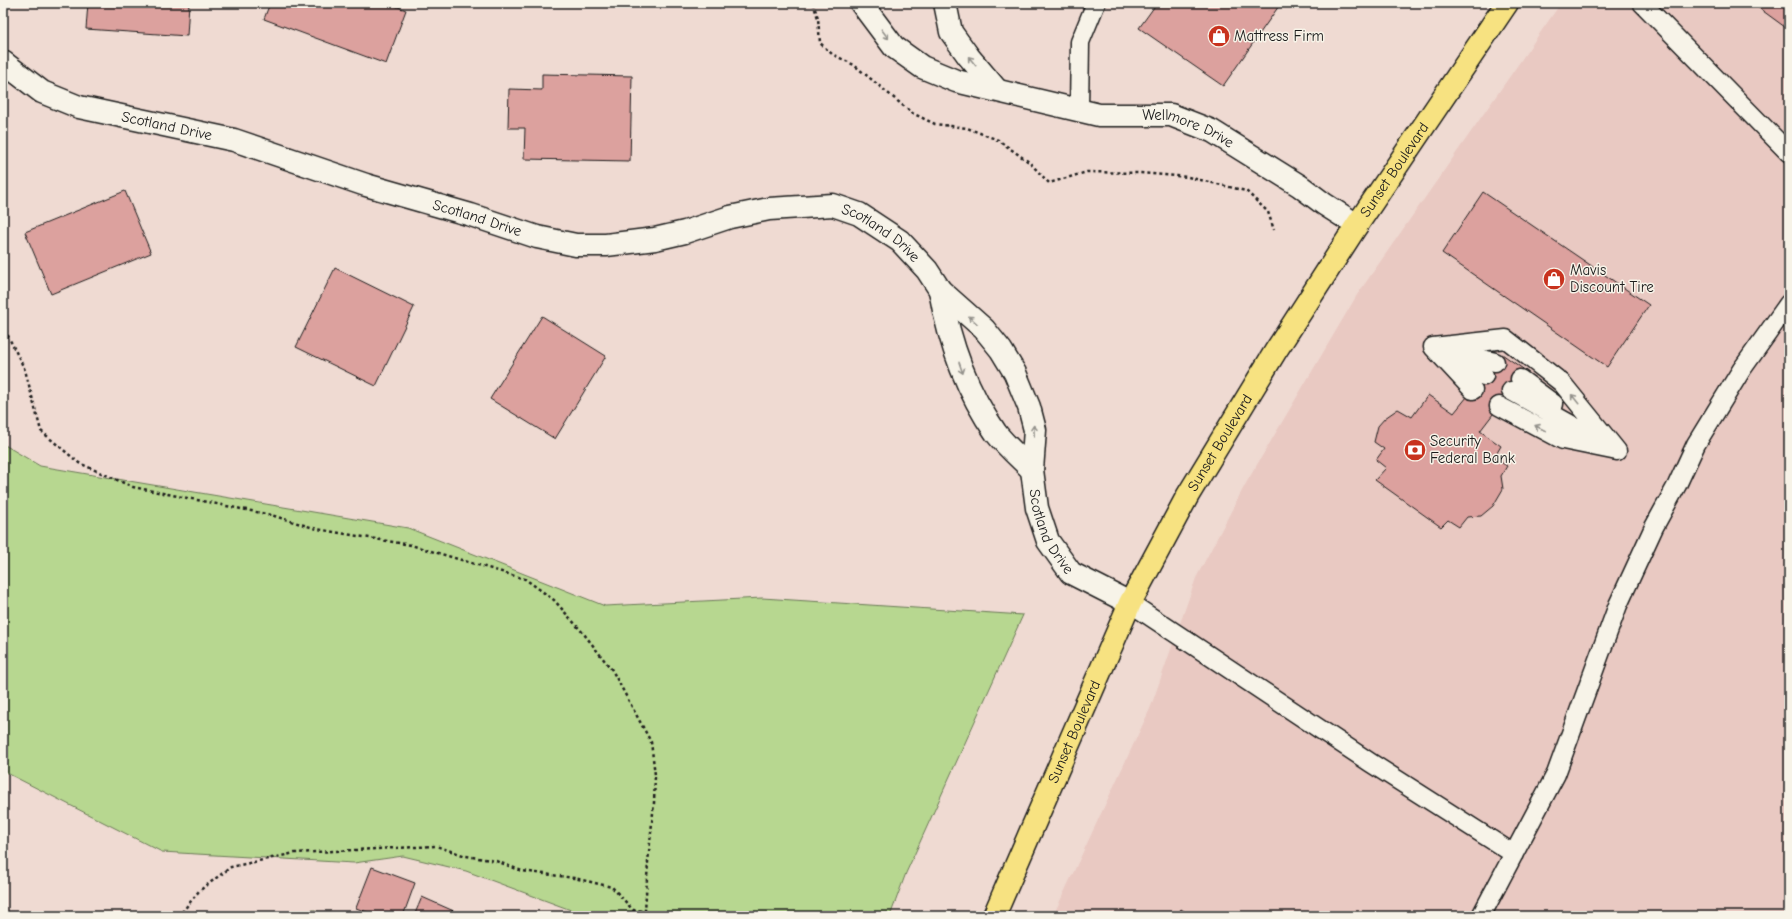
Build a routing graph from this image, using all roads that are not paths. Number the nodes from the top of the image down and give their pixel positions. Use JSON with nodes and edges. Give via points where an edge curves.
{"nodes":[{"id":1,"x":861,"y":3,"type":"edge"},
{"id":2,"x":945,"y":3,"type":"edge"},
{"id":3,"x":1096,"y":3,"type":"edge"},
{"id":4,"x":1507,"y":3,"type":"edge"},
{"id":5,"x":1642,"y":3,"type":"edge"},
{"id":6,"x":3,"y":62,"type":"edge"},
{"id":7,"x":997,"y":90,"type":"junction"},
{"id":8,"x":1079,"y":110,"type":"junction"},
{"id":9,"x":1789,"y":153,"type":"edge"},
{"id":10,"x":1357,"y":225,"type":"junction"},
{"id":11,"x":940,"y":290,"type":"junction"},
{"id":12,"x":1789,"y":304,"type":"edge"},
{"id":13,"x":1433,"y":347,"type":"junction"},
{"id":14,"x":1495,"y":362,"type":"dead end"},
{"id":15,"x":1484,"y":376,"type":"dead end"},
{"id":16,"x":1516,"y":385,"type":"dead end"},
{"id":17,"x":1472,"y":390,"type":"dead end"},
{"id":18,"x":1499,"y":406,"type":"dead end"},
{"id":19,"x":1617,"y":451,"type":"junction"},
{"id":20,"x":1032,"y":470,"type":"junction"},
{"id":21,"x":1130,"y":603,"type":"junction"},
{"id":22,"x":1514,"y":854,"type":"junction"},
{"id":23,"x":994,"y":916,"type":"edge"},
{"id":24,"x":1481,"y":916,"type":"edge"}],
"edges":[{"from":1,"to":7,"type":"street","name":"Wellmore Drive","one_way":true,"via":[[894,47],[922,68],[956,81]]},
{"from":7,"to":2,"type":"street","one_way":true,"via":[[952,32]]},
{"from":3,"to":8,"type":"lane","via":[[1080,42]]},
{"from":4,"to":10,"type":"main road","name":"Sunset Boulevard"},
{"from":5,"to":9,"type":"lane"},
{"from":6,"to":11,"type":"street","name":"Scotland Drive","via":[[42,92],[79,107],[234,140],[366,185],[537,237],[576,245],[606,245],[655,239],[730,217],[769,209],[833,205],[859,214],[900,241],[927,270]]},
{"from":7,"to":8,"type":"street","name":"Wellmore Drive"},
{"from":8,"to":10,"type":"street","name":"Wellmore Drive","via":[[1099,115],[1171,115],[1212,131]]},
{"from":10,"to":21,"type":"main road","name":"Sunset Boulevard","via":[[1275,352],[1188,495]]},
{"from":11,"to":20,"type":"street","name":"Scotland Drive","one_way":true,"via":[[946,325],[966,382],[997,433]]},
{"from":20,"to":11,"type":"street","name":"Scotland Drive","one_way":true,"via":[[1035,430],[1029,406],[1015,373],[984,329]]},
{"from":12,"to":22,"type":"lane","via":[[1742,369],[1696,444],[1654,527],[1618,605],[1556,774]]},
{"from":13,"to":14,"type":"lane"},
{"from":13,"to":15,"type":"lane"},
{"from":13,"to":17,"type":"lane"},
{"from":19,"to":13,"type":"lane","one_way":true,"via":[[1562,383],[1506,339]]},
{"from":16,"to":19,"type":"lane"},
{"from":19,"to":18,"type":"lane","one_way":true,"via":[[1564,440]]},
{"from":20,"to":21,"type":"street","name":"Scotland Drive","via":[[1037,508],[1048,541],[1071,573]]},
{"from":21,"to":22,"type":"lane","via":[[1371,763]]},
{"from":21,"to":23,"type":"main road","name":"Sunset Boulevard"},
{"from":22,"to":24,"type":"lane"}]}
